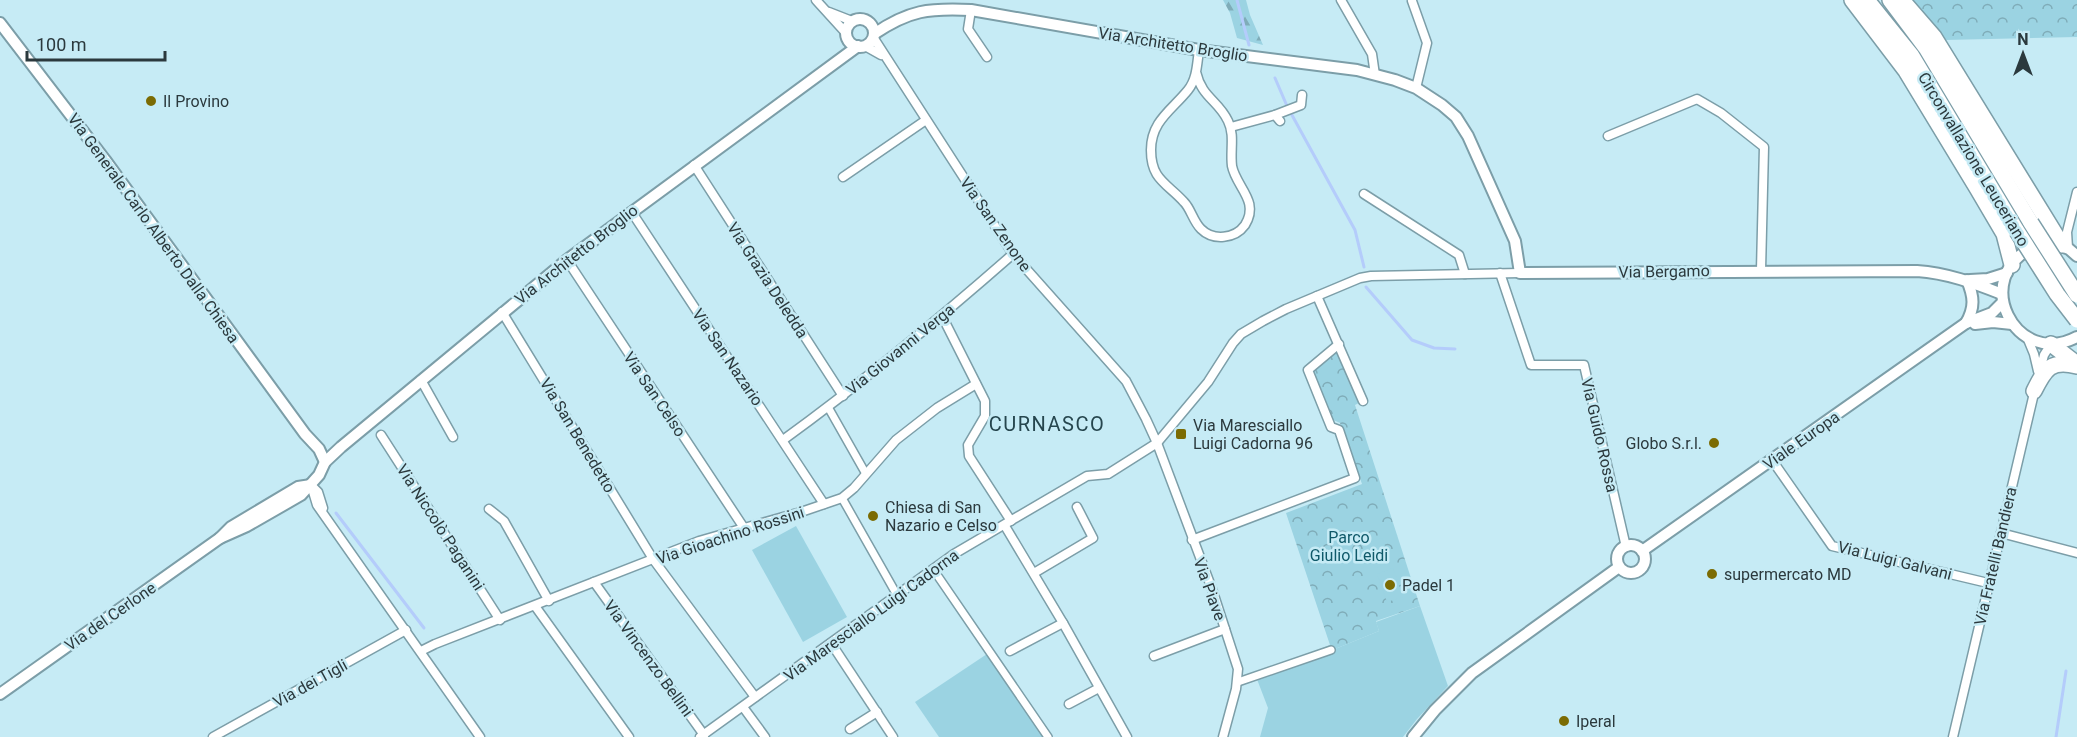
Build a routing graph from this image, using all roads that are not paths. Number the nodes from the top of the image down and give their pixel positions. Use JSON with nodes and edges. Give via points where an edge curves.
{"nodes":[{"id":1,"x":816,"y":0,"type":"edge"},
{"id":2,"x":1341,"y":0,"type":"edge"},
{"id":3,"x":1852,"y":0,"type":"edge"},
{"id":4,"x":1867,"y":0,"type":"edge"},
{"id":5,"x":1890,"y":0,"type":"edge"},
{"id":6,"x":1902,"y":0,"type":"edge"},
{"id":7,"x":1412,"y":1,"type":"edge"},
{"id":8,"x":971,"y":10,"type":"junction"},
{"id":9,"x":825,"y":11,"type":"junction"},
{"id":10,"x":896,"y":20,"type":"junction"},
{"id":11,"x":852,"y":21,"type":"junction"},
{"id":12,"x":870,"y":22,"type":"junction"},
{"id":13,"x":0,"y":23,"type":"edge"},
{"id":14,"x":847,"y":36,"type":"junction"},
{"id":15,"x":874,"y":36,"type":"junction"},
{"id":16,"x":861,"y":46,"type":"junction"},
{"id":17,"x":1199,"y":50,"type":"junction"},
{"id":18,"x":884,"y":56,"type":"junction"},
{"id":19,"x":987,"y":57,"type":"dead end"},
{"id":20,"x":837,"y":60,"type":"junction"},
{"id":21,"x":1196,"y":72,"type":"junction"},
{"id":22,"x":1375,"y":75,"type":"junction"},
{"id":23,"x":1416,"y":88,"type":"junction"},
{"id":24,"x":1302,"y":95,"type":"dead end"},
{"id":25,"x":926,"y":120,"type":"junction"},
{"id":26,"x":1231,"y":127,"type":"junction"},
{"id":27,"x":1608,"y":136,"type":"dead end"},
{"id":28,"x":694,"y":165,"type":"junction"},
{"id":29,"x":843,"y":177,"type":"dead end"},
{"id":30,"x":2077,"y":192,"type":"edge"},
{"id":31,"x":1364,"y":194,"type":"dead end"},
{"id":32,"x":631,"y":211,"type":"junction"},
{"id":33,"x":2069,"y":250,"type":"edge"},
{"id":34,"x":1013,"y":254,"type":"junction"},
{"id":35,"x":567,"y":260,"type":"junction"},
{"id":36,"x":2009,"y":269,"type":"junction"},
{"id":37,"x":1761,"y":270,"type":"junction"},
{"id":38,"x":1500,"y":273,"type":"junction"},
{"id":39,"x":1520,"y":273,"type":"junction"},
{"id":40,"x":1465,"y":274,"type":"junction"},
{"id":41,"x":1360,"y":278,"type":"joint"},
{"id":42,"x":1967,"y":280,"type":"junction"},
{"id":43,"x":2077,"y":295,"type":"edge"},
{"id":44,"x":1317,"y":296,"type":"junction"},
{"id":45,"x":2002,"y":298,"type":"junction"},
{"id":46,"x":502,"y":312,"type":"junction"},
{"id":47,"x":942,"y":316,"type":"junction"},
{"id":48,"x":2077,"y":320,"type":"edge"},
{"id":49,"x":2012,"y":324,"type":"junction"},
{"id":50,"x":1963,"y":326,"type":"junction"},
{"id":51,"x":2027,"y":337,"type":"junction"},
{"id":52,"x":2077,"y":337,"type":"edge"},
{"id":53,"x":1339,"y":344,"type":"junction"},
{"id":54,"x":2051,"y":344,"type":"junction"},
{"id":55,"x":2077,"y":365,"type":"edge"},
{"id":56,"x":2038,"y":375,"type":"junction"},
{"id":57,"x":420,"y":380,"type":"junction"},
{"id":58,"x":976,"y":384,"type":"junction"},
{"id":59,"x":2034,"y":391,"type":"junction"},
{"id":60,"x":843,"y":396,"type":"junction"},
{"id":61,"x":1363,"y":400,"type":"dead end"},
{"id":62,"x":828,"y":407,"type":"junction"},
{"id":63,"x":381,"y":435,"type":"dead end"},
{"id":64,"x":453,"y":437,"type":"dead end"},
{"id":65,"x":783,"y":440,"type":"junction"},
{"id":66,"x":1157,"y":443,"type":"junction"},
{"id":67,"x":1772,"y":460,"type":"junction"},
{"id":68,"x":325,"y":462,"type":"junction"},
{"id":69,"x":867,"y":474,"type":"junction"},
{"id":70,"x":311,"y":485,"type":"junction"},
{"id":71,"x":842,"y":498,"type":"junction"},
{"id":72,"x":824,"y":504,"type":"junction"},
{"id":73,"x":1077,"y":507,"type":"dead end"},
{"id":74,"x":489,"y":509,"type":"dead end"},
{"id":75,"x":1008,"y":523,"type":"junction"},
{"id":76,"x":744,"y":528,"type":"junction"},
{"id":77,"x":2001,"y":533,"type":"junction"},
{"id":78,"x":1192,"y":540,"type":"junction"},
{"id":79,"x":1626,"y":546,"type":"junction"},
{"id":80,"x":1642,"y":551,"type":"junction"},
{"id":81,"x":2077,"y":553,"type":"edge"},
{"id":82,"x":653,"y":559,"type":"junction"},
{"id":83,"x":1619,"y":567,"type":"junction"},
{"id":84,"x":933,"y":569,"type":"junction"},
{"id":85,"x":1034,"y":573,"type":"junction"},
{"id":86,"x":594,"y":582,"type":"junction"},
{"id":87,"x":1988,"y":583,"type":"junction"},
{"id":88,"x":897,"y":595,"type":"junction"},
{"id":89,"x":549,"y":600,"type":"junction"},
{"id":90,"x":535,"y":606,"type":"junction"},
{"id":91,"x":500,"y":620,"type":"junction"},
{"id":92,"x":1062,"y":622,"type":"junction"},
{"id":93,"x":1225,"y":629,"type":"junction"},
{"id":94,"x":406,"y":630,"type":"junction"},
{"id":95,"x":831,"y":643,"type":"junction"},
{"id":96,"x":1331,"y":650,"type":"dead end"},
{"id":97,"x":421,"y":651,"type":"junction"},
{"id":98,"x":1010,"y":651,"type":"dead end"},
{"id":99,"x":1154,"y":656,"type":"dead end"},
{"id":100,"x":1238,"y":682,"type":"junction"},
{"id":101,"x":1099,"y":688,"type":"junction"},
{"id":102,"x":0,"y":694,"type":"edge"},
{"id":103,"x":755,"y":698,"type":"junction"},
{"id":104,"x":1069,"y":704,"type":"dead end"},
{"id":105,"x":742,"y":707,"type":"junction"},
{"id":106,"x":877,"y":712,"type":"junction"},
{"id":107,"x":850,"y":729,"type":"dead end"},
{"id":108,"x":702,"y":736,"type":"edge"},
{"id":109,"x":213,"y":737,"type":"edge"},
{"id":110,"x":480,"y":737,"type":"edge"},
{"id":111,"x":629,"y":737,"type":"edge"},
{"id":112,"x":765,"y":737,"type":"edge"},
{"id":113,"x":893,"y":737,"type":"edge"},
{"id":114,"x":1048,"y":737,"type":"edge"},
{"id":115,"x":1126,"y":737,"type":"edge"},
{"id":116,"x":1223,"y":737,"type":"edge"},
{"id":117,"x":1413,"y":737,"type":"edge"},
{"id":118,"x":1953,"y":737,"type":"edge"}],
"edges":[{"from":1,"to":9,"type":"street"},
{"from":2,"to":22,"type":"street","via":[[1372,54]]},
{"from":3,"to":36,"type":"highway","via":[[1906,71],[2004,234]]},
{"from":4,"to":48,"type":"highway","name":"Circonvallazione Leuceriano","bridge":true,"via":[[1912,56],[2017,231]]},
{"from":5,"to":43,"type":"highway","name":"Circonvallazione Leuceriano","bridge":true,"via":[[1926,48]]},
{"from":6,"to":33,"type":"highway","via":[[1934,37]]},
{"from":7,"to":23,"type":"street","via":[[1427,43]]},
{"from":8,"to":10,"type":"street","name":"Via Architetto Broglio","via":[[932,10]]},
{"from":8,"to":17,"type":"street","name":"Via Architetto Broglio"},
{"from":8,"to":19,"type":"street","via":[[968,29]]},
{"from":9,"to":11,"type":"street"},
{"from":9,"to":14,"type":"street"},
{"from":10,"to":12,"type":"street","name":"Via Architetto Broglio"},
{"from":10,"to":15,"type":"street","name":"Via Architetto Broglio"},
{"from":11,"to":12,"type":"street"},
{"from":11,"to":14,"type":"street"},
{"from":12,"to":15,"type":"street"},
{"from":13,"to":68,"type":"street","name":"Via Generale Carlo Alberto Dalla Chiesa","via":[[316,444]]},
{"from":14,"to":16,"type":"street","via":[[850,42]]},
{"from":14,"to":20,"type":"street","name":"Via Architetto Broglio"},
{"from":15,"to":16,"type":"street"},
{"from":15,"to":18,"type":"street","name":"Via San Zenone"},
{"from":16,"to":18,"type":"street","name":"Via San Zenone"},
{"from":16,"to":20,"type":"street","name":"Via Architetto Broglio"},
{"from":17,"to":21,"type":"street"},
{"from":17,"to":22,"type":"street","name":"Via Architetto Broglio"},
{"from":18,"to":25,"type":"street","name":"Via San Zenone"},
{"from":20,"to":28,"type":"street","name":"Via Architetto Broglio"},
{"from":21,"to":26,"type":"street","via":[[1202,90]]},
{"from":21,"to":26,"type":"street","via":[[1189,89],[1156,126],[1151,159],[1159,179],[1189,207],[1201,230],[1222,237],[1233,235],[1244,226],[1250,205],[1232,166]]},
{"from":22,"to":23,"type":"street","name":"Via Architetto Broglio"},
{"from":23,"to":39,"type":"street","name":"Via Architetto Broglio","via":[[1456,117],[1468,136],[1515,241]]},
{"from":24,"to":26,"type":"street","via":[[1300,105],[1277,118]]},
{"from":25,"to":29,"type":"street"},
{"from":25,"to":34,"type":"street","name":"Via San Zenone"},
{"from":27,"to":37,"type":"street","via":[[1697,99],[1764,147]]},
{"from":28,"to":32,"type":"street","name":"Via Architetto Broglio"},
{"from":28,"to":60,"type":"street","name":"Via Grazia Deledda"},
{"from":30,"to":33,"type":"street","via":[[2067,232]]},
{"from":31,"to":40,"type":"street","via":[[1459,255]]},
{"from":32,"to":35,"type":"street","name":"Via Architetto Broglio"},
{"from":32,"to":65,"type":"street","name":"Via San Nazario"},
{"from":33,"to":36,"type":"street","via":[[2050,244],[2033,248]]},
{"from":34,"to":47,"type":"street","name":"Via Giovanni Verga"},
{"from":34,"to":66,"type":"street","name":"Via San Zenone","via":[[1126,381]]},
{"from":35,"to":46,"type":"street","name":"Via Architetto Broglio"},
{"from":35,"to":76,"type":"street","name":"Via San Celso"},
{"from":36,"to":42,"type":"street","name":"Via Bergamo","via":[[1988,279]]},
{"from":36,"to":45,"type":"street"},
{"from":37,"to":39,"type":"street","name":"Via Bergamo"},
{"from":37,"to":42,"type":"street","name":"Via Bergamo","via":[[1917,271]]},
{"from":38,"to":39,"type":"street","name":"Via Bergamo"},
{"from":38,"to":40,"type":"street","name":"Via Bergamo"},
{"from":38,"to":79,"type":"street","name":"Via Guido Rossa","via":[[1531,365],[1584,365]]},
{"from":40,"to":41,"type":"street","name":"Via Bergamo"},
{"from":41,"to":44,"type":"street","name":"Via Maresciallo Luigi Cadorna"},
{"from":42,"to":45,"type":"street","name":"Via Bergamo"},
{"from":42,"to":50,"type":"street","via":[[1974,306]]},
{"from":44,"to":53,"type":"street"},
{"from":44,"to":66,"type":"street","name":"Via Maresciallo Luigi Cadorna","via":[[1242,334]]},
{"from":45,"to":49,"type":"street"},
{"from":45,"to":50,"type":"street","name":"Viale Europa","via":[[1992,313]]},
{"from":46,"to":57,"type":"street","name":"Via Architetto Broglio"},
{"from":46,"to":82,"type":"street","name":"Via San Benedetto"},
{"from":47,"to":58,"type":"street"},
{"from":47,"to":60,"type":"street","name":"Via Giovanni Verga"},
{"from":49,"to":50,"type":"street","name":"Viale Europa"},
{"from":49,"to":51,"type":"street"},
{"from":50,"to":67,"type":"street","name":"Viale Europa"},
{"from":51,"to":54,"type":"street"},
{"from":51,"to":56,"type":"street","name":"Via Fratelli Bandiera"},
{"from":52,"to":54,"type":"street"},
{"from":53,"to":61,"type":"street"},
{"from":53,"to":78,"type":"street","via":[[1308,370],[1331,427],[1339,430],[1355,478]]},
{"from":54,"to":55,"type":"highway"},
{"from":54,"to":56,"type":"street","name":"Via Fratelli Bandiera"},
{"from":55,"to":59,"type":"highway","via":[[2053,365]]},
{"from":56,"to":59,"type":"street","name":"Via Fratelli Bandiera"},
{"from":57,"to":64,"type":"street"},
{"from":57,"to":68,"type":"street","name":"Via Architetto Broglio"},
{"from":58,"to":69,"type":"street","name":"Via Gioachino Rossini","via":[[937,408],[896,441]]},
{"from":58,"to":75,"type":"street","via":[[985,401],[985,416],[968,445],[969,456]]},
{"from":59,"to":77,"type":"street","name":"Via Fratelli Bandiera"},
{"from":60,"to":62,"type":"street","name":"Via Giovanni Verga"},
{"from":62,"to":65,"type":"street","name":"Via Giovanni Verga"},
{"from":62,"to":69,"type":"street"},
{"from":63,"to":91,"type":"street","name":"Via Niccolò Paganini"},
{"from":65,"to":72,"type":"street","name":"Via San Nazario"},
{"from":66,"to":75,"type":"street","name":"Via Maresciallo Luigi Cadorna","via":[[1108,474],[1087,476]]},
{"from":66,"to":78,"type":"street","name":"Via Piave"},
{"from":67,"to":80,"type":"street","name":"Viale Europa"},
{"from":67,"to":87,"type":"street","name":"Via Luigi Galvani","via":[[1832,546]]},
{"from":68,"to":70,"type":"street"},
{"from":69,"to":71,"type":"street","name":"Via Gioachino Rossini"},
{"from":70,"to":94,"type":"street","via":[[314,498]]},
{"from":70,"to":102,"type":"street","name":"Via del Cerlone","via":[[302,495],[220,538]]},
{"from":71,"to":72,"type":"street","name":"Via Gioachino Rossini"},
{"from":71,"to":88,"type":"street"},
{"from":72,"to":76,"type":"street","name":"Via Gioachino Rossini"},
{"from":73,"to":85,"type":"street","via":[[1093,538]]},
{"from":74,"to":89,"type":"street","via":[[504,520]]},
{"from":75,"to":84,"type":"street","name":"Via Maresciallo Luigi Cadorna"},
{"from":75,"to":85,"type":"street"},
{"from":76,"to":82,"type":"street","name":"Via Gioachino Rossini"},
{"from":77,"to":81,"type":"street"},
{"from":77,"to":87,"type":"street","name":"Via Fratelli Bandiera"},
{"from":78,"to":93,"type":"street","name":"Via Piave"},
{"from":79,"to":80,"type":"street"},
{"from":79,"to":83,"type":"street","via":[[1618,554]]},
{"from":80,"to":83,"type":"street","name":"Viale Europa","via":[[1644,565],[1638,572],[1625,572]]},
{"from":82,"to":86,"type":"street","name":"Via Gioachino Rossini"},
{"from":82,"to":103,"type":"street","name":"Via San Benedetto"},
{"from":83,"to":117,"type":"street","via":[[1472,673]]},
{"from":84,"to":88,"type":"street","name":"Via Maresciallo Luigi Cadorna"},
{"from":84,"to":114,"type":"street"},
{"from":85,"to":92,"type":"street"},
{"from":86,"to":89,"type":"street","name":"Via Gioachino Rossini"},
{"from":86,"to":108,"type":"street","name":"Via Vincenzo Bellini"},
{"from":87,"to":118,"type":"street","name":"Via Fratelli Bandiera"},
{"from":88,"to":95,"type":"street","name":"Via Maresciallo Luigi Cadorna"},
{"from":89,"to":90,"type":"street","name":"Via Gioachino Rossini"},
{"from":90,"to":91,"type":"street","name":"Via Gioachino Rossini"},
{"from":90,"to":111,"type":"street"},
{"from":91,"to":97,"type":"street","name":"Via Gioachino Rossini"},
{"from":92,"to":98,"type":"street"},
{"from":92,"to":101,"type":"street"},
{"from":93,"to":99,"type":"street"},
{"from":93,"to":100,"type":"street","name":"Via Piave","via":[[1238,669]]},
{"from":94,"to":97,"type":"street"},
{"from":94,"to":109,"type":"street","name":"Via dei Tigli"},
{"from":95,"to":103,"type":"street","name":"Via Maresciallo Luigi Cadorna"},
{"from":95,"to":106,"type":"street"},
{"from":96,"to":100,"type":"street"},
{"from":97,"to":110,"type":"street"},
{"from":100,"to":116,"type":"street","name":"Via Piave"},
{"from":101,"to":104,"type":"street"},
{"from":101,"to":115,"type":"street"},
{"from":103,"to":105,"type":"street","name":"Via Maresciallo Luigi Cadorna"},
{"from":105,"to":108,"type":"street","name":"Via Maresciallo Luigi Cadorna"},
{"from":105,"to":112,"type":"street"},
{"from":106,"to":107,"type":"street"},
{"from":106,"to":113,"type":"street"}]}
